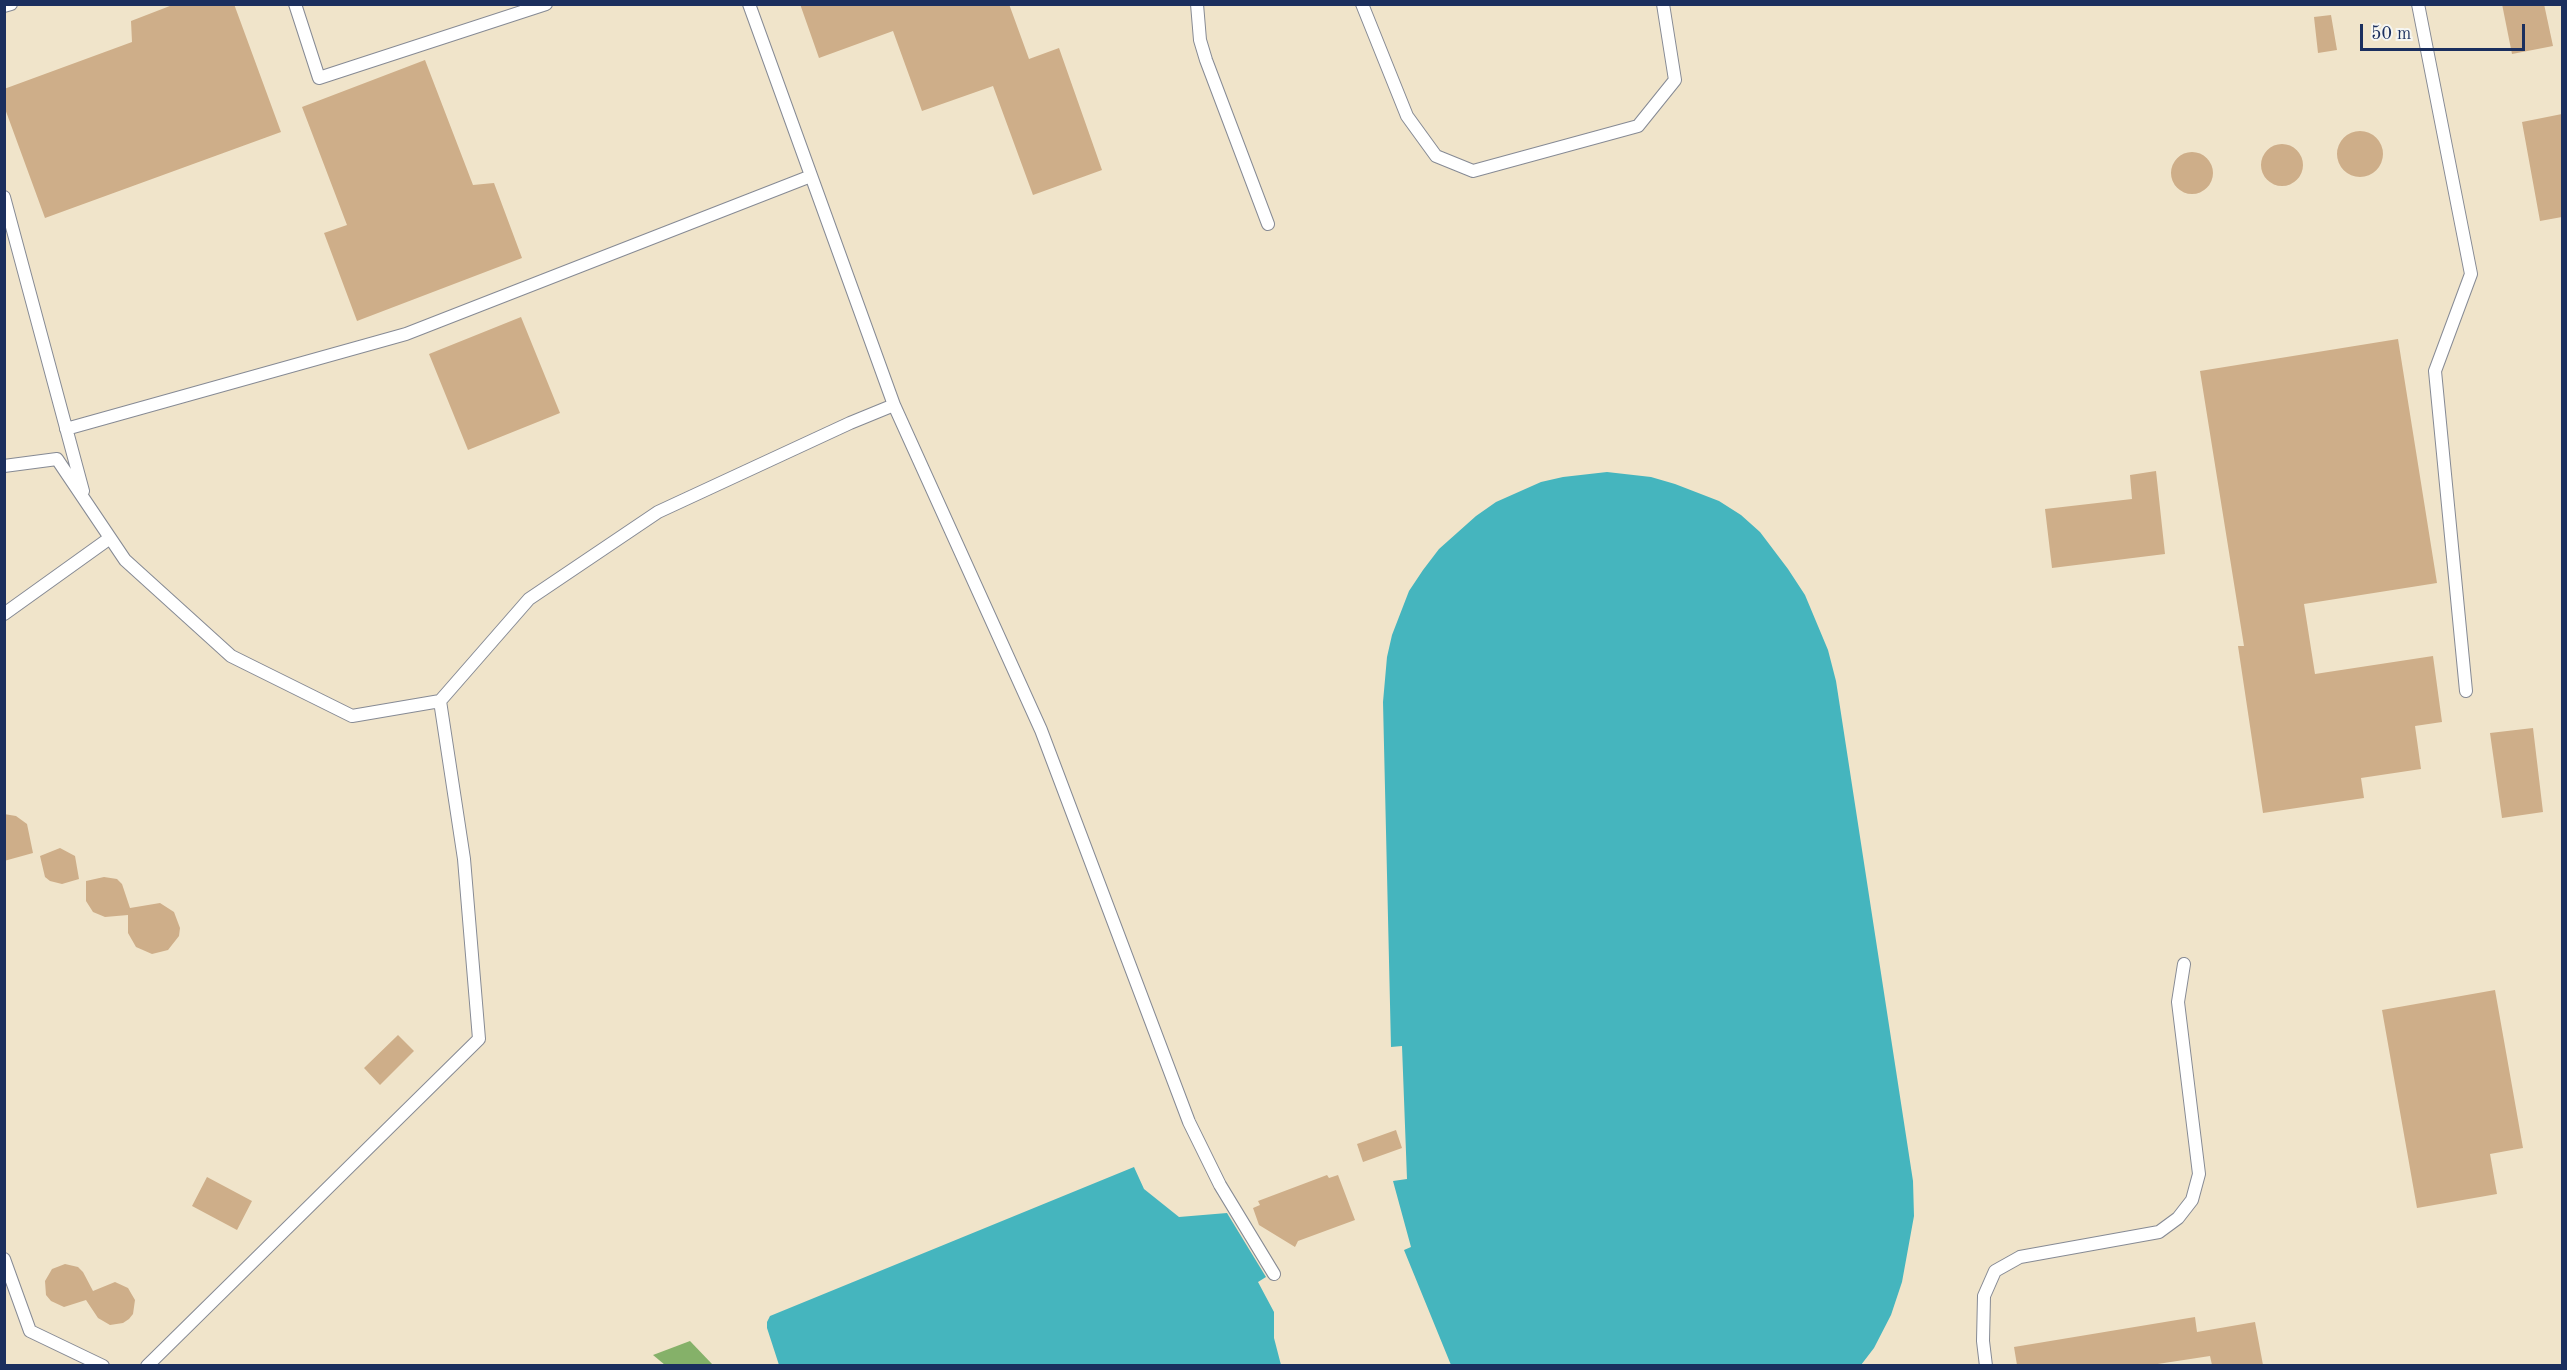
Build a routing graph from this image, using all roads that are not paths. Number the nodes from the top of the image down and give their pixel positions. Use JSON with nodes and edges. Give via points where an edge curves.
{"nodes":[{"id":1,"x":11,"y":4,"type":"edge"},
{"id":2,"x":295,"y":4,"type":"edge"},
{"id":3,"x":546,"y":4,"type":"edge"},
{"id":4,"x":749,"y":4,"type":"edge"},
{"id":5,"x":1197,"y":4,"type":"edge"},
{"id":6,"x":1362,"y":4,"type":"edge"},
{"id":7,"x":1663,"y":4,"type":"edge"},
{"id":8,"x":2418,"y":4,"type":"edge"},
{"id":9,"x":4,"y":6,"type":"edge"},
{"id":10,"x":811,"y":176,"type":"junction"},
{"id":11,"x":4,"y":197,"type":"edge"},
{"id":12,"x":1268,"y":224,"type":"dead end"},
{"id":13,"x":894,"y":405,"type":"junction"},
{"id":14,"x":66,"y":429,"type":"junction"},
{"id":15,"x":4,"y":466,"type":"edge"},
{"id":16,"x":85,"y":501,"type":"junction"},
{"id":17,"x":110,"y":538,"type":"junction"},
{"id":18,"x":4,"y":614,"type":"edge"},
{"id":19,"x":2466,"y":691,"type":"dead end"},
{"id":20,"x":440,"y":701,"type":"junction"},
{"id":21,"x":2184,"y":964,"type":"dead end"},
{"id":22,"x":4,"y":1258,"type":"edge"},
{"id":23,"x":1274,"y":1274,"type":"dead end"},
{"id":24,"x":103,"y":1365,"type":"edge"},
{"id":25,"x":147,"y":1365,"type":"edge"},
{"id":26,"x":1986,"y":1365,"type":"edge"}],
"edges":[{"from":1,"to":9,"type":"lane"},
{"from":2,"to":3,"type":"lane","via":[[319,78]]},
{"from":4,"to":10,"type":"lane"},
{"from":5,"to":12,"type":"lane","via":[[1198,30],[1206,60]]},
{"from":6,"to":7,"type":"lane","via":[[1407,116],[1436,156],[1473,171],[1638,126],[1675,80]]},
{"from":8,"to":19,"type":"lane","via":[[2471,274],[2435,371]]},
{"from":10,"to":13,"type":"lane"},
{"from":10,"to":14,"type":"lane","via":[[406,334]]},
{"from":11,"to":14,"type":"lane"},
{"from":13,"to":20,"type":"lane","via":[[658,512],[529,599]]},
{"from":13,"to":23,"type":"lane","via":[[1041,730],[1189,1122],[1220,1185]]},
{"from":14,"to":16,"type":"lane"},
{"from":15,"to":16,"type":"lane","via":[[57,459]]},
{"from":16,"to":17,"type":"lane"},
{"from":17,"to":18,"type":"lane"},
{"from":17,"to":20,"type":"lane","via":[[125,560],[241,662],[352,716]]},
{"from":20,"to":25,"type":"lane","via":[[464,859],[479,1039]]},
{"from":21,"to":26,"type":"lane","via":[[2178,1002],[2199,1174],[2192,1200],[2178,1218],[2159,1232],[2020,1257],[1995,1271],[1984,1296]]},
{"from":22,"to":24,"type":"lane","via":[[30,1331]]}]}
